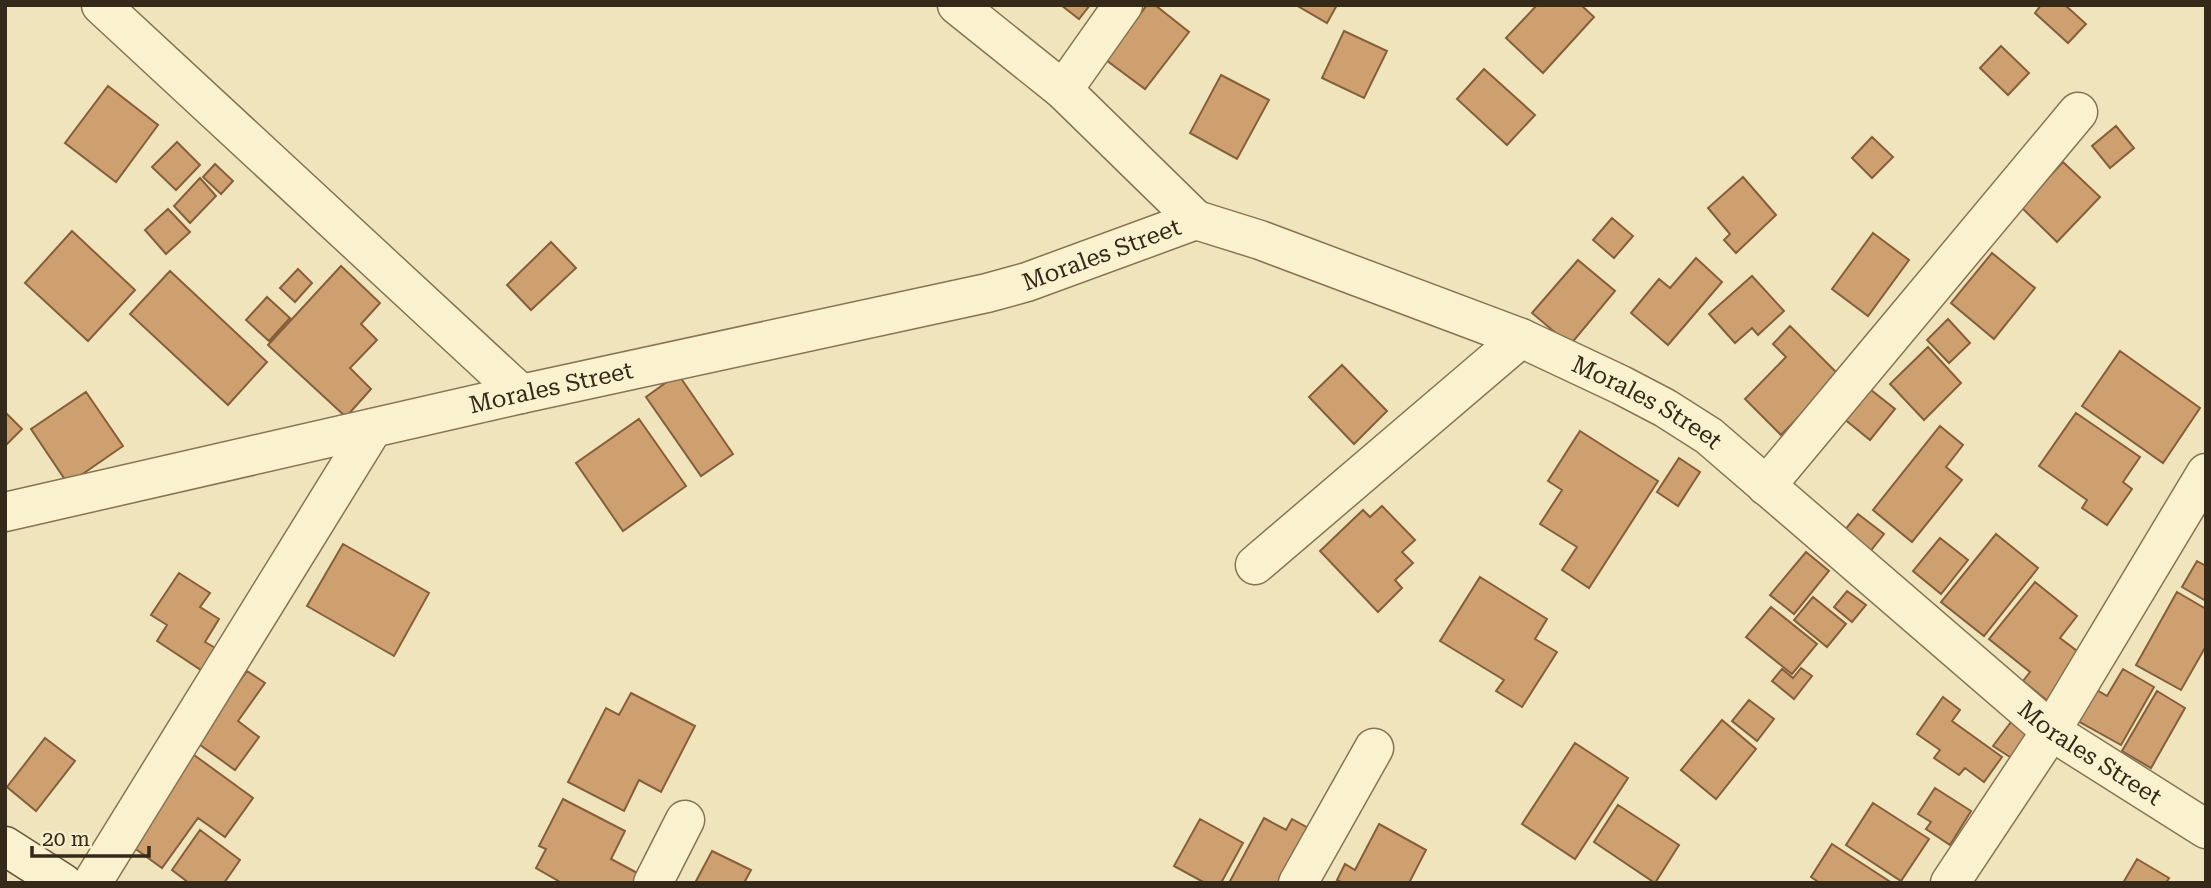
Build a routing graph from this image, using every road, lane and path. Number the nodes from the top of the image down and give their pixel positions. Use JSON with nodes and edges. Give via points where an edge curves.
{"nodes":[{"id":1,"x":101,"y":5,"type":"edge"},
{"id":2,"x":957,"y":5,"type":"edge"},
{"id":3,"x":1123,"y":5,"type":"edge"},
{"id":4,"x":1063,"y":90,"type":"junction"},
{"id":5,"x":2078,"y":112,"type":"dead end"},
{"id":6,"x":1196,"y":220,"type":"junction"},
{"id":7,"x":1521,"y":338,"type":"junction"},
{"id":8,"x":521,"y":394,"type":"junction"},
{"id":9,"x":373,"y":428,"type":"junction"},
{"id":10,"x":2206,"y":473,"type":"edge"},
{"id":11,"x":1766,"y":485,"type":"junction"},
{"id":12,"x":13,"y":501,"type":"edge"},
{"id":13,"x":1255,"y":565,"type":"dead end"},
{"id":14,"x":2051,"y":731,"type":"junction"},
{"id":15,"x":1374,"y":748,"type":"dead end"},
{"id":16,"x":685,"y":820,"type":"dead end"},
{"id":17,"x":2206,"y":829,"type":"edge"},
{"id":18,"x":5,"y":846,"type":"edge"},
{"id":19,"x":63,"y":883,"type":"edge"},
{"id":20,"x":92,"y":883,"type":"edge"},
{"id":21,"x":653,"y":883,"type":"edge"},
{"id":22,"x":1298,"y":883,"type":"edge"},
{"id":23,"x":1951,"y":883,"type":"edge"}],
"edges":[{"from":1,"to":8,"type":"street"},
{"from":2,"to":4,"type":"street"},
{"from":3,"to":4,"type":"street"},
{"from":4,"to":6,"type":"street"},
{"from":5,"to":11,"type":"street"},
{"from":6,"to":7,"type":"street","name":"Morales Street"},
{"from":6,"to":8,"type":"street","name":"Morales Street","via":[[987,293]]},
{"from":7,"to":11,"type":"street","name":"Morales Street","via":[[1665,408],[1709,436]]},
{"from":7,"to":13,"type":"street"},
{"from":8,"to":9,"type":"street","name":"Morales Street"},
{"from":9,"to":12,"type":"street","name":"Morales Street"},
{"from":9,"to":20,"type":"street"},
{"from":10,"to":14,"type":"street"},
{"from":11,"to":14,"type":"street","name":"Morales Street"},
{"from":14,"to":17,"type":"street","name":"Morales Street"},
{"from":14,"to":23,"type":"street"},
{"from":15,"to":22,"type":"street"},
{"from":16,"to":21,"type":"street"},
{"from":18,"to":19,"type":"street"}]}
